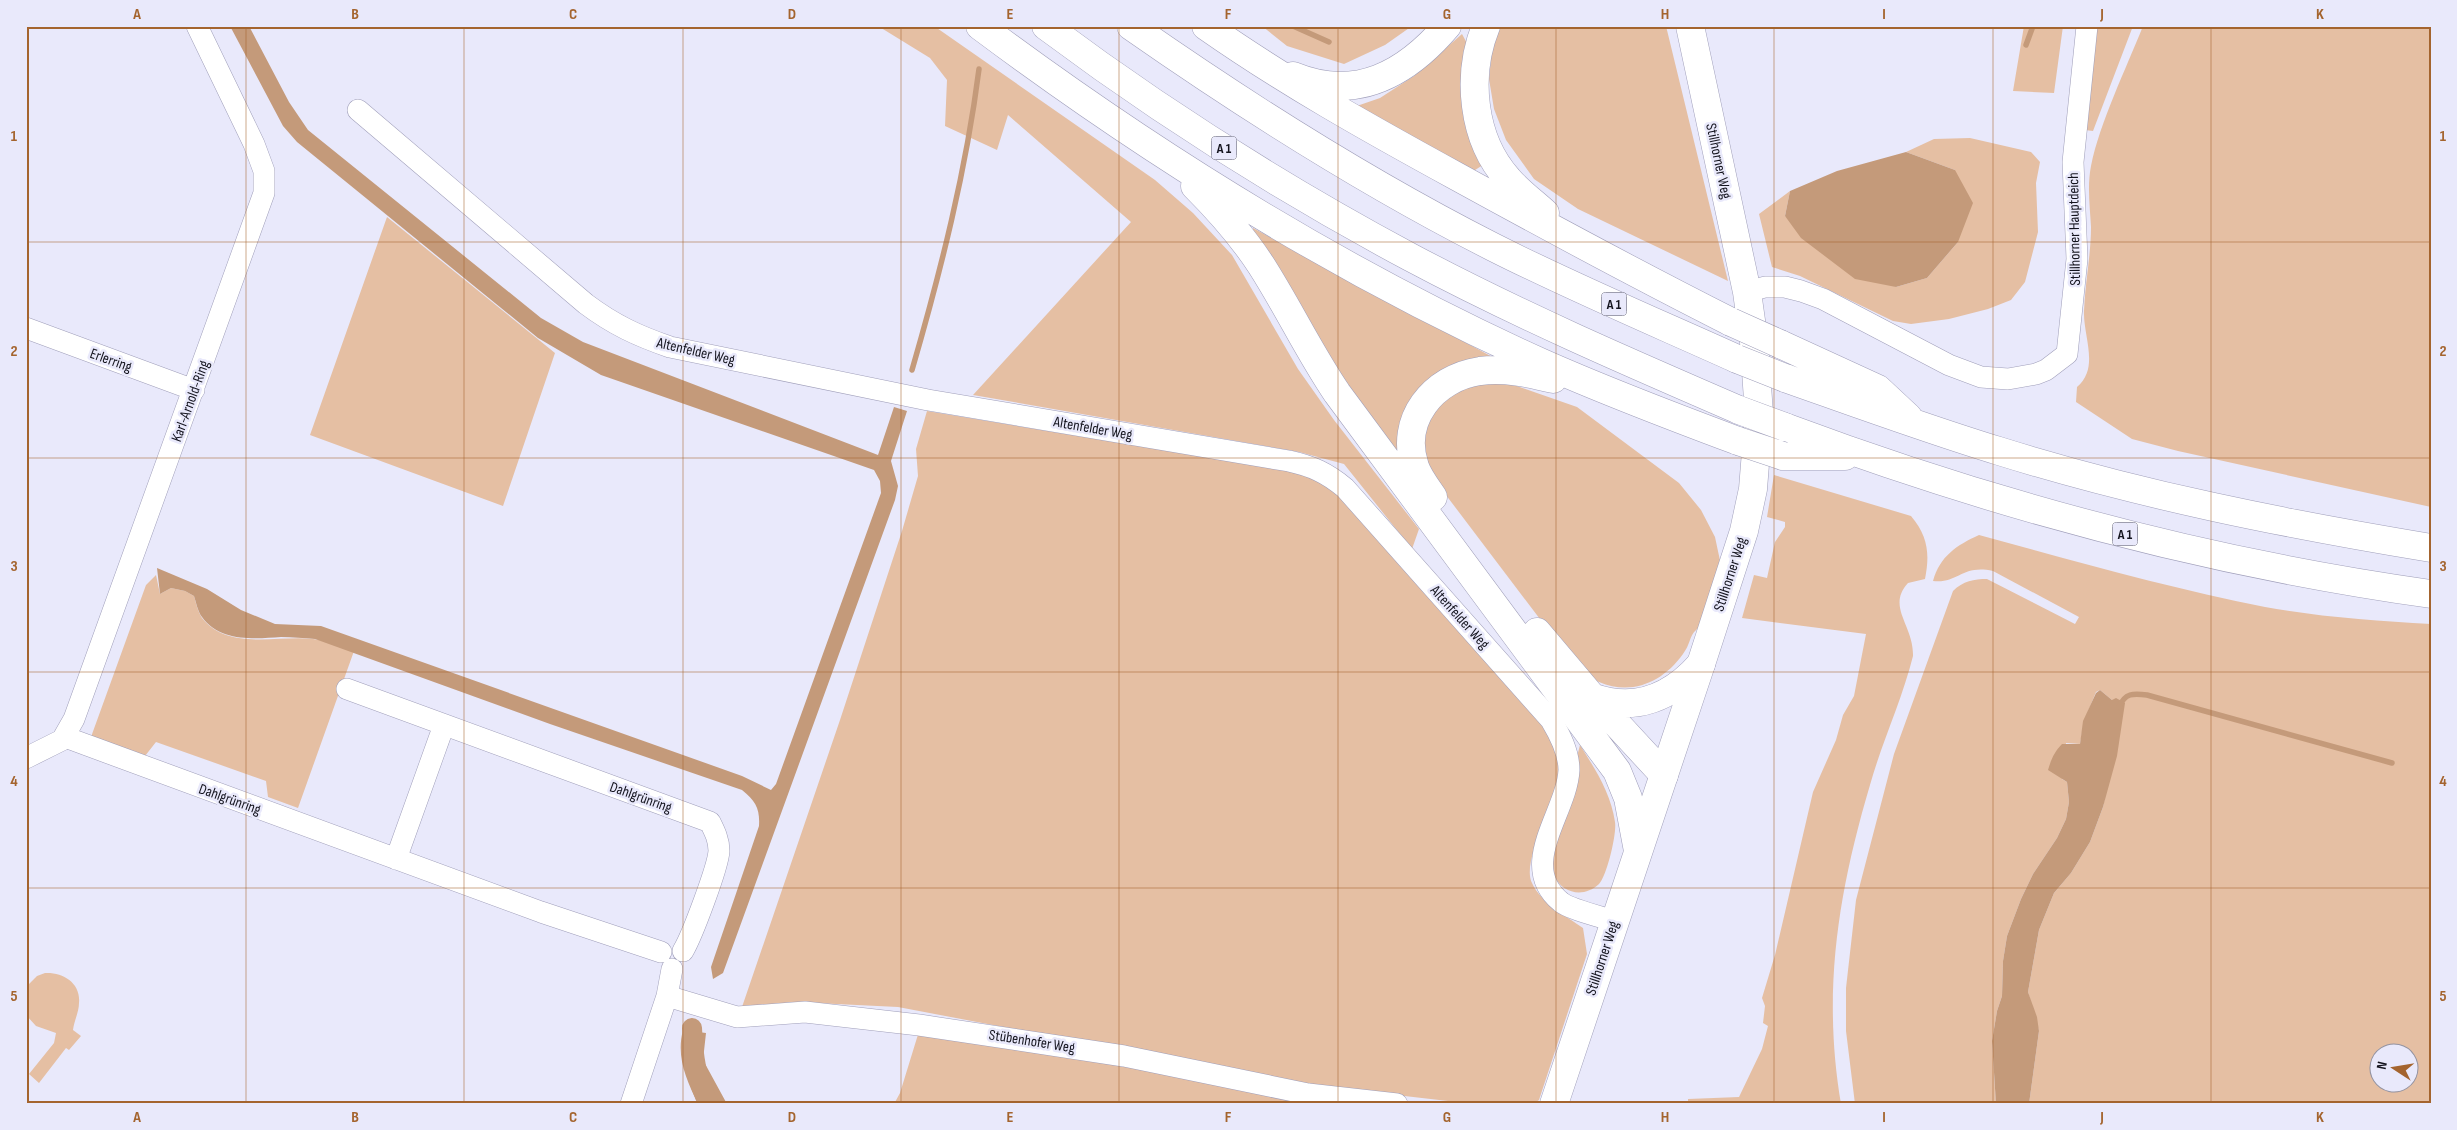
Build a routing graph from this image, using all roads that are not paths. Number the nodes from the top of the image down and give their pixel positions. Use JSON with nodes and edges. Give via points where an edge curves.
{"nodes":[{"id":1,"x":197,"y":26,"type":"edge"},
{"id":2,"x":980,"y":26,"type":"edge"},
{"id":3,"x":1046,"y":26,"type":"edge"},
{"id":4,"x":1131,"y":26,"type":"edge"},
{"id":5,"x":1206,"y":26,"type":"edge"},
{"id":6,"x":1447,"y":26,"type":"edge"},
{"id":7,"x":1486,"y":26,"type":"edge"},
{"id":8,"x":1690,"y":26,"type":"edge"},
{"id":9,"x":2087,"y":26,"type":"edge"},
{"id":10,"x":1257,"y":62,"type":"junction"},
{"id":11,"x":358,"y":110,"type":"dead end"},
{"id":12,"x":1168,"y":158,"type":"junction"},
{"id":13,"x":1591,"y":250,"type":"junction"},
{"id":14,"x":1747,"y":292,"type":"junction"},
{"id":15,"x":27,"y":331,"type":"edge"},
{"id":16,"x":194,"y":390,"type":"junction"},
{"id":17,"x":1612,"y":393,"type":"junction"},
{"id":18,"x":1914,"y":424,"type":"junction"},
{"id":19,"x":1862,"y":456,"type":"junction"},
{"id":20,"x":2431,"y":548,"type":"edge"},
{"id":21,"x":2431,"y":594,"type":"edge"},
{"id":22,"x":1701,"y":664,"type":"junction"},
{"id":23,"x":347,"y":689,"type":"dead end"},
{"id":24,"x":1592,"y":697,"type":"junction"},
{"id":25,"x":444,"y":725,"type":"junction"},
{"id":26,"x":65,"y":737,"type":"junction"},
{"id":27,"x":26,"y":758,"type":"edge"},
{"id":28,"x":1617,"y":771,"type":"junction"},
{"id":29,"x":1664,"y":774,"type":"junction"},
{"id":30,"x":1638,"y":851,"type":"junction"},
{"id":31,"x":396,"y":859,"type":"junction"},
{"id":32,"x":1614,"y":922,"type":"junction"},
{"id":33,"x":666,"y":961,"type":"junction"},
{"id":34,"x":667,"y":996,"type":"junction"},
{"id":35,"x":631,"y":1104,"type":"edge"},
{"id":36,"x":1397,"y":1104,"type":"edge"},
{"id":37,"x":1554,"y":1104,"type":"edge"}],
"edges":[{"from":1,"to":16,"type":"street","name":"Karl-Arnold-Ring","via":[[254,144],[265,183],[261,204]]},
{"from":2,"to":12,"type":"main road"},
{"from":3,"to":19,"type":"main road","number":"A 1","bridge":true,"via":[[1191,127],[1292,191],[1410,257],[1552,328],[1739,410]]},
{"from":4,"to":18,"type":"main road","number":"A 1","bridge":true,"via":[[1315,148],[1492,246],[1737,359]]},
{"from":5,"to":10,"type":"main road"},
{"from":6,"to":10,"type":"main road","via":[[1408,65],[1386,77],[1362,84],[1318,83]]},
{"from":7,"to":13,"type":"main road","via":[[1475,58],[1474,83],[1476,110],[1492,156],[1507,178],[1528,198]]},
{"from":8,"to":14,"type":"main road","name":"Stillhorner Weg"},
{"from":9,"to":14,"type":"street","name":"Stillhorner Hauptdeich","via":[[2073,162],[2072,189],[2077,229],[2074,301],[2066,354],[2046,370],[2008,380],[1981,377],[1949,365],[1824,299],[1785,287],[1765,287]]},
{"from":10,"to":13,"type":"main road","via":[[1332,108]]},
{"from":11,"to":32,"type":"street","name":"Altenfelder Weg","via":[[586,304],[610,323],[639,336],[670,347],[928,400],[1289,461],[1329,474],[1551,720],[1566,751],[1569,769],[1566,790],[1541,856],[1542,872],[1561,902]]},
{"from":12,"to":17,"type":"main road","via":[[1290,232],[1434,311]]},
{"from":12,"to":28,"type":"main road","via":[[1220,211],[1241,238],[1337,393]]},
{"from":13,"to":18,"type":"main road","bridge":true,"via":[[1731,322],[1878,388]]},
{"from":14,"to":22,"type":"main road","name":"Stillhorner Weg","via":[[1759,383],[1754,480],[1744,531]]},
{"from":15,"to":16,"type":"street","name":"Erlerring"},
{"from":16,"to":26,"type":"street","name":"Karl-Arnold-Ring"},
{"from":17,"to":19,"type":"main road","bridge":true,"via":[[1783,456]]},
{"from":17,"to":24,"type":"main road","via":[[1528,373],[1480,371],[1453,379],[1433,392],[1412,425],[1411,448],[1415,468],[1426,487],[1555,655]]},
{"from":18,"to":20,"type":"main road","number":"A 1","via":[[2000,452],[2118,483],[2292,524]]},
{"from":19,"to":21,"type":"main road","number":"A 1","via":[[2107,530],[2250,563]]},
{"from":22,"to":24,"type":"main road","via":[[1679,686],[1653,700],[1628,704]]},
{"from":22,"to":29,"type":"main road","name":"Stillhorner Weg"},
{"from":23,"to":25,"type":"street","name":"Dahlgrünring"},
{"from":24,"to":29,"type":"main road"},
{"from":25,"to":31,"type":"street"},
{"from":25,"to":33,"type":"street","name":"Dahlgrünring","via":[[710,822],[717,837],[719,853],[691,935],[683,951],[671,944]]},
{"from":26,"to":27,"type":"street"},
{"from":26,"to":31,"type":"street","name":"Dahlgrünring"},
{"from":28,"to":29,"type":"main road","via":[[1634,777]]},
{"from":28,"to":30,"type":"main road","via":[[1628,798]]},
{"from":29,"to":30,"type":"main road","name":"Stillhorner Weg"},
{"from":30,"to":32,"type":"main road","name":"Stillhorner Weg"},
{"from":31,"to":33,"type":"street","name":"Dahlgrünring"},
{"from":32,"to":37,"type":"main road","name":"Stillhorner Weg"},
{"from":33,"to":34,"type":"street"},
{"from":34,"to":35,"type":"street"},
{"from":34,"to":36,"type":"street","name":"Stübenhofer Weg","via":[[737,1016],[798,1012],[919,1025],[1124,1056],[1308,1094]]}]}
